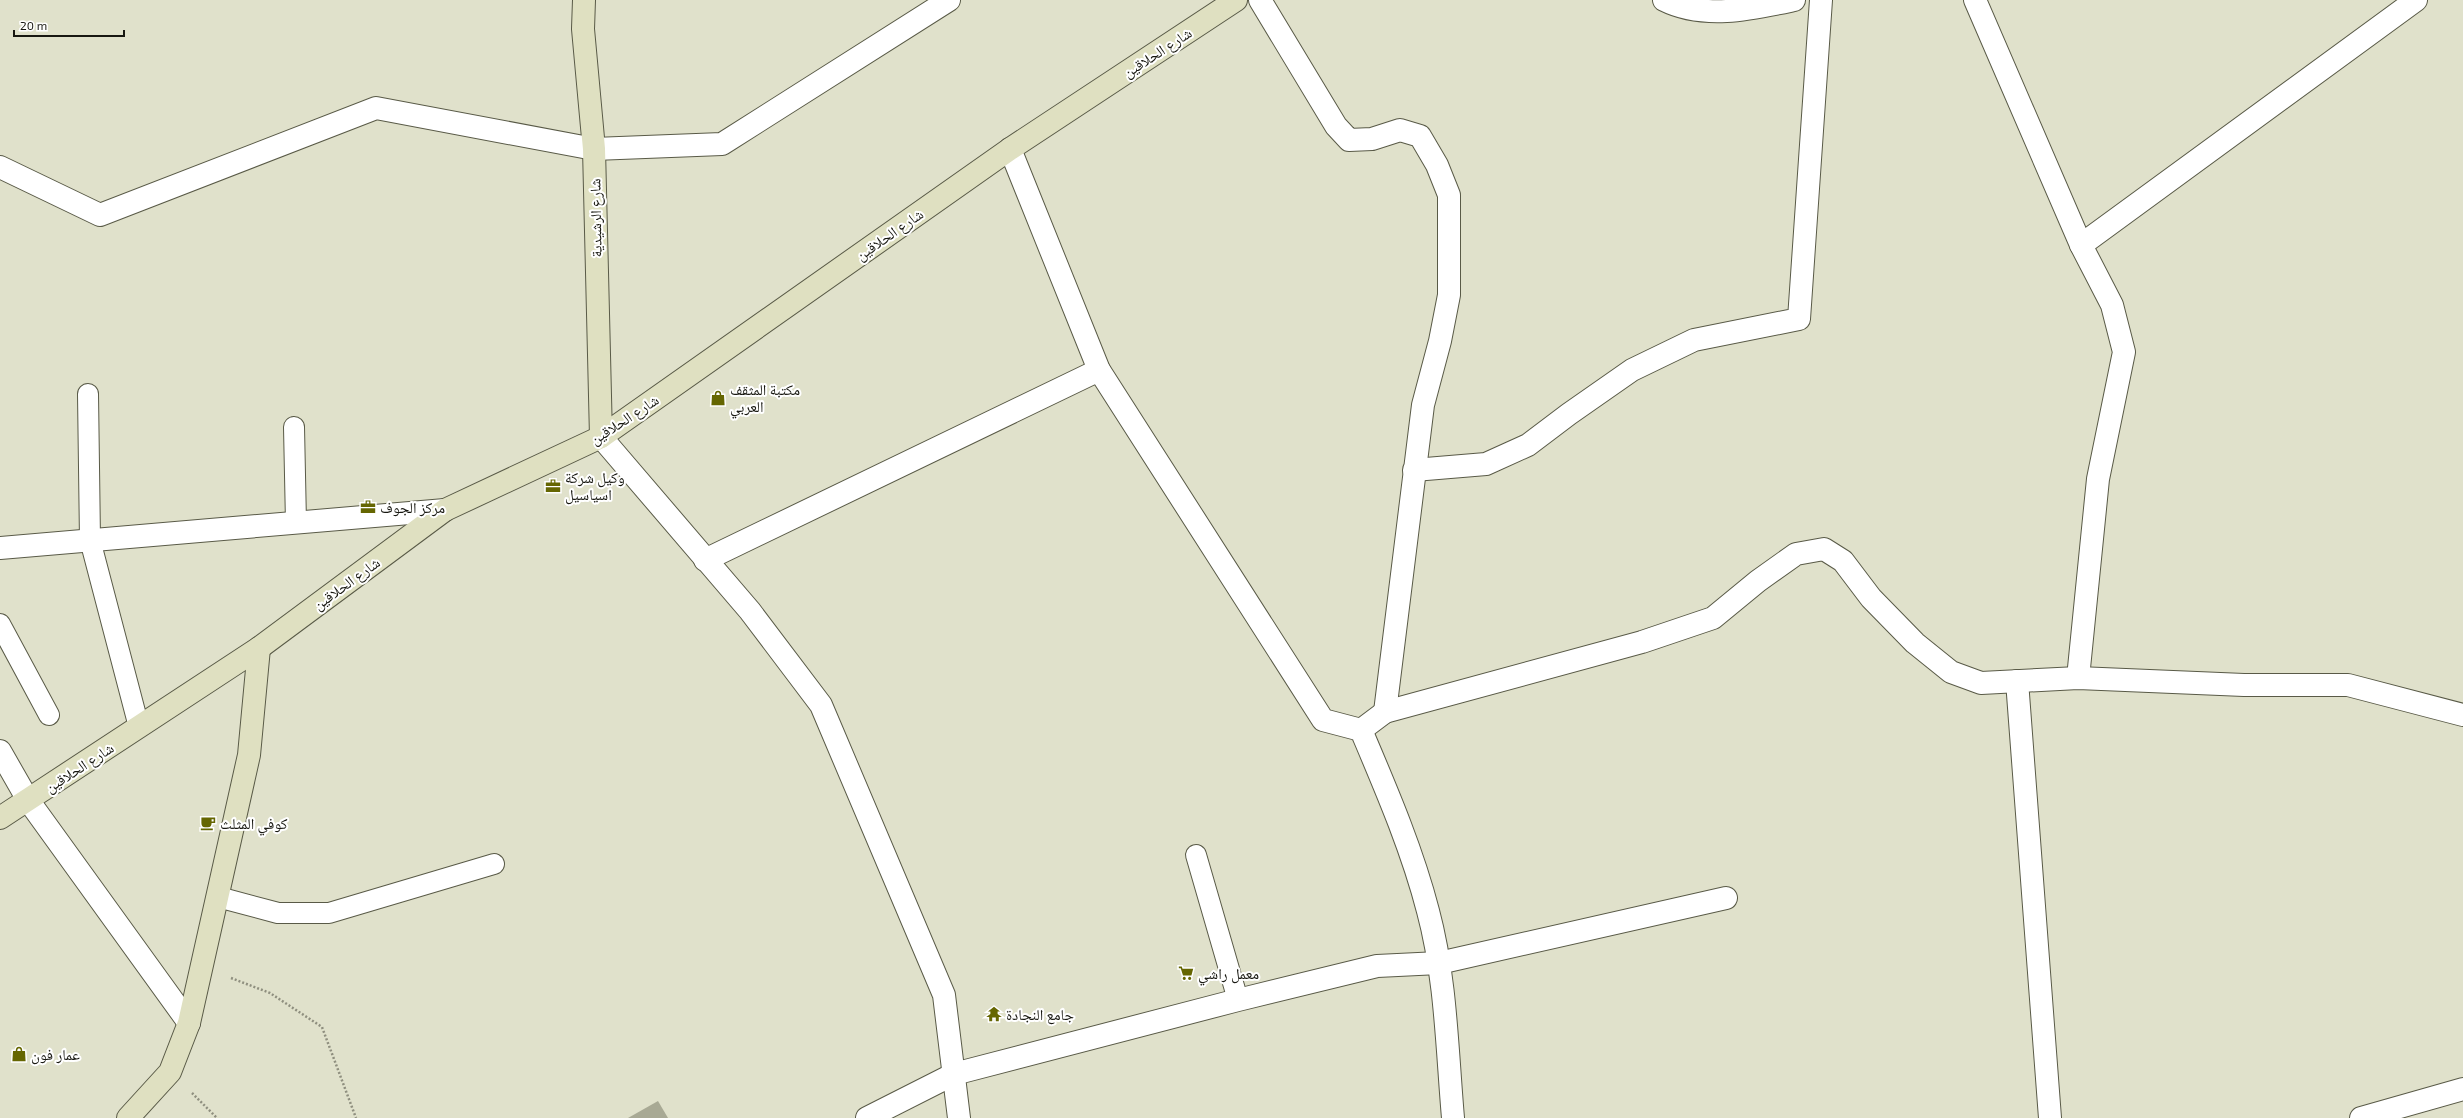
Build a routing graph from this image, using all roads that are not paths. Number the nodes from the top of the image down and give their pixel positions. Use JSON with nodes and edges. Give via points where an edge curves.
{"nodes":[{"id":1,"x":584,"y":0,"type":"edge"},
{"id":2,"x":949,"y":0,"type":"edge"},
{"id":3,"x":1236,"y":0,"type":"edge"},
{"id":4,"x":1260,"y":0,"type":"edge"},
{"id":5,"x":1664,"y":0,"type":"edge"},
{"id":6,"x":1794,"y":0,"type":"edge"},
{"id":7,"x":1821,"y":0,"type":"edge"},
{"id":8,"x":1975,"y":0,"type":"edge"},
{"id":9,"x":2416,"y":0,"type":"edge"},
{"id":10,"x":594,"y":149,"type":"junction"},
{"id":11,"x":1010,"y":149,"type":"junction"},
{"id":12,"x":0,"y":167,"type":"edge"},
{"id":13,"x":2081,"y":245,"type":"junction"},
{"id":14,"x":1098,"y":370,"type":"junction"},
{"id":15,"x":88,"y":394,"type":"dead end"},
{"id":16,"x":294,"y":427,"type":"dead end"},
{"id":17,"x":601,"y":437,"type":"junction"},
{"id":18,"x":1414,"y":470,"type":"junction"},
{"id":19,"x":445,"y":510,"type":"junction"},
{"id":20,"x":296,"y":523,"type":"junction"},
{"id":21,"x":90,"y":540,"type":"junction"},
{"id":22,"x":0,"y":548,"type":"edge"},
{"id":23,"x":705,"y":560,"type":"junction"},
{"id":24,"x":0,"y":624,"type":"edge"},
{"id":25,"x":259,"y":648,"type":"junction"},
{"id":26,"x":2078,"y":678,"type":"junction"},
{"id":27,"x":2017,"y":681,"type":"junction"},
{"id":28,"x":1386,"y":712,"type":"junction"},
{"id":29,"x":2463,"y":715,"type":"edge"},
{"id":30,"x":49,"y":716,"type":"dead end"},
{"id":31,"x":139,"y":727,"type":"junction"},
{"id":32,"x":1361,"y":730,"type":"junction"},
{"id":33,"x":0,"y":752,"type":"edge"},
{"id":34,"x":28,"y":800,"type":"junction"},
{"id":35,"x":0,"y":818,"type":"edge"},
{"id":36,"x":1196,"y":855,"type":"dead end"},
{"id":37,"x":494,"y":864,"type":"dead end"},
{"id":38,"x":218,"y":897,"type":"junction"},
{"id":39,"x":1726,"y":898,"type":"dead end"},
{"id":40,"x":1439,"y":963,"type":"junction"},
{"id":41,"x":1238,"y":1000,"type":"junction"},
{"id":42,"x":189,"y":1023,"type":"junction"},
{"id":43,"x":954,"y":1074,"type":"junction"},
{"id":44,"x":2463,"y":1089,"type":"edge"},
{"id":45,"x":128,"y":1118,"type":"edge"},
{"id":46,"x":867,"y":1118,"type":"edge"},
{"id":47,"x":959,"y":1118,"type":"edge"},
{"id":48,"x":1453,"y":1118,"type":"edge"},
{"id":49,"x":2050,"y":1118,"type":"edge"},
{"id":50,"x":2360,"y":1118,"type":"edge"}],
"edges":[{"from":1,"to":10,"type":"main road","name":"شارع الرشيدية","via":[[583,29]]},
{"from":2,"to":10,"type":"street","via":[[722,144]]},
{"from":3,"to":11,"type":"main road","name":"شارع الحلاقين"},
{"from":4,"to":18,"type":"street","via":[[1336,126],[1349,140],[1372,139],[1400,130],[1420,136],[1437,165],[1449,195],[1449,295],[1440,342],[1423,405]]},
{"from":5,"to":6,"type":"street","via":[[1712,12]]},
{"from":7,"to":18,"type":"street","via":[[1799,319],[1694,340],[1632,370],[1528,445],[1486,464]]},
{"from":8,"to":13,"type":"street"},
{"from":9,"to":13,"type":"street"},
{"from":10,"to":12,"type":"street","via":[[376,108],[100,215]]},
{"from":10,"to":17,"type":"main road","name":"شارع الرشيدية"},
{"from":11,"to":14,"type":"street"},
{"from":11,"to":17,"type":"main road","name":"شارع الحلاقين"},
{"from":13,"to":26,"type":"street","via":[[2112,305],[2124,352],[2098,479]]},
{"from":14,"to":23,"type":"street"},
{"from":14,"to":32,"type":"street","via":[[1323,720]]},
{"from":15,"to":21,"type":"lane"},
{"from":16,"to":20,"type":"lane"},
{"from":17,"to":19,"type":"main road","name":"شارع الحلاقين"},
{"from":17,"to":23,"type":"street"},
{"from":18,"to":28,"type":"street"},
{"from":19,"to":20,"type":"street"},
{"from":19,"to":25,"type":"main road","name":"شارع الحلاقين"},
{"from":20,"to":21,"type":"street"},
{"from":21,"to":22,"type":"street"},
{"from":21,"to":31,"type":"lane"},
{"from":23,"to":43,"type":"street","via":[[750,611],[821,705],[944,995]]},
{"from":24,"to":30,"type":"lane"},
{"from":25,"to":31,"type":"main road","name":"شارع الحلاقين"},
{"from":25,"to":38,"type":"main road","via":[[248,755]]},
{"from":26,"to":27,"type":"street"},
{"from":26,"to":29,"type":"street","via":[[2244,685],[2348,685]]},
{"from":27,"to":28,"type":"street","via":[[1981,683],[1951,672],[1915,643],[1877,604],[1843,561],[1824,549],[1796,554],[1713,618],[1642,642]]},
{"from":27,"to":49,"type":"street"},
{"from":28,"to":32,"type":"street"},
{"from":31,"to":34,"type":"main road","name":"شارع الحلاقين"},
{"from":32,"to":40,"type":"street","via":[[1397,816],[1428,911]]},
{"from":33,"to":34,"type":"street"},
{"from":34,"to":35,"type":"main road","name":"شارع الحلاقين"},
{"from":34,"to":42,"type":"street"},
{"from":36,"to":41,"type":"lane"},
{"from":37,"to":38,"type":"lane","via":[[329,913],[278,913]]},
{"from":38,"to":42,"type":"main road"},
{"from":39,"to":40,"type":"street"},
{"from":40,"to":41,"type":"street","via":[[1377,966]]},
{"from":40,"to":48,"type":"street"},
{"from":41,"to":43,"type":"street"},
{"from":42,"to":45,"type":"main road","via":[[170,1072]]},
{"from":43,"to":46,"type":"street"},
{"from":43,"to":47,"type":"street"},
{"from":44,"to":50,"type":"street"}]}
